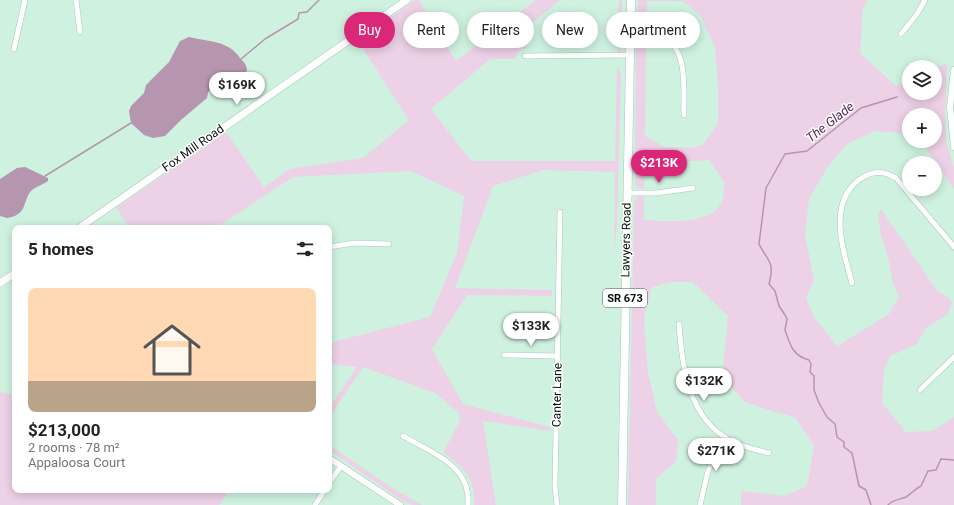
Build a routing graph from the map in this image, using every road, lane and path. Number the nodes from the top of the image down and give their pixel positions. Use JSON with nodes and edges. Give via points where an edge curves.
{"nodes":[{"id":1,"x":26,"y":0,"type":"edge"},
{"id":2,"x":76,"y":0,"type":"edge"},
{"id":3,"x":407,"y":0,"type":"edge"},
{"id":4,"x":631,"y":0,"type":"edge"},
{"id":5,"x":925,"y":0,"type":"edge"},
{"id":6,"x":631,"y":12,"type":"edge"},
{"id":7,"x":80,"y":32,"type":"dead end"},
{"id":8,"x":901,"y":34,"type":"dead end"},
{"id":9,"x":630,"y":48,"type":"edge"},
{"id":10,"x":676,"y":48,"type":"edge"},
{"id":11,"x":14,"y":49,"type":"dead end"},
{"id":12,"x":525,"y":56,"type":"dead end"},
{"id":13,"x":630,"y":56,"type":"junction"},
{"id":14,"x":954,"y":70,"type":"edge"},
{"id":15,"x":684,"y":115,"type":"dead end"},
{"id":16,"x":954,"y":147,"type":"edge"},
{"id":17,"x":693,"y":188,"type":"dead end"},
{"id":18,"x":627,"y":193,"type":"junction"},
{"id":19,"x":560,"y":212,"type":"dead end"},
{"id":20,"x":83,"y":225,"type":"edge"},
{"id":21,"x":389,"y":244,"type":"dead end"},
{"id":22,"x":953,"y":245,"type":"edge"},
{"id":23,"x":332,"y":247,"type":"edge"},
{"id":24,"x":12,"y":275,"type":"edge"},
{"id":25,"x":0,"y":283,"type":"edge"},
{"id":26,"x":852,"y":283,"type":"dead end"},
{"id":27,"x":679,"y":324,"type":"dead end"},
{"id":28,"x":504,"y":355,"type":"dead end"},
{"id":29,"x":557,"y":356,"type":"junction"},
{"id":30,"x":954,"y":357,"type":"edge"},
{"id":31,"x":920,"y":390,"type":"dead end"},
{"id":32,"x":403,"y":436,"type":"dead end"},
{"id":33,"x":725,"y":437,"type":"junction"},
{"id":34,"x":769,"y":453,"type":"dead end"},
{"id":35,"x":332,"y":460,"type":"edge"},
{"id":36,"x":341,"y":466,"type":"junction"},
{"id":37,"x":332,"y":479,"type":"edge"},
{"id":38,"x":323,"y":493,"type":"edge"},
{"id":39,"x":315,"y":505,"type":"edge"},
{"id":40,"x":400,"y":505,"type":"edge"},
{"id":41,"x":468,"y":505,"type":"edge"},
{"id":42,"x":557,"y":505,"type":"edge"},
{"id":43,"x":622,"y":505,"type":"edge"},
{"id":44,"x":700,"y":505,"type":"edge"}],
"edges":[{"from":1,"to":11,"type":"street"},
{"from":2,"to":7,"type":"street"},
{"from":3,"to":20,"type":"main road","name":"Fox Mill Road"},
{"from":4,"to":6,"type":"main road","name":"Lawyers Road","number":"SR 673"},
{"from":5,"to":8,"type":"street"},
{"from":9,"to":13,"type":"main road","name":"Lawyers Road","number":"SR 673"},
{"from":10,"to":15,"type":"street","via":[[682,62]]},
{"from":12,"to":13,"type":"street"},
{"from":13,"to":18,"type":"main road","name":"Lawyers Road","number":"SR 673"},
{"from":14,"to":16,"type":"street","via":[[950,107]]},
{"from":17,"to":18,"type":"street","via":[[661,193]]},
{"from":18,"to":43,"type":"main road","name":"Lawyers Road","number":"SR 673"},
{"from":19,"to":29,"type":"street","name":"Canter Lane"},
{"from":21,"to":23,"type":"street","via":[[354,243]]},
{"from":22,"to":26,"type":"street","via":[[896,178],[885,173],[867,175],[850,190],[841,214],[841,244]]},
{"from":24,"to":25,"type":"main road"},
{"from":27,"to":33,"type":"street","via":[[685,375],[692,397],[703,415]]},
{"from":28,"to":29,"type":"street"},
{"from":29,"to":42,"type":"street","name":"Canter Lane"},
{"from":30,"to":31,"type":"street"},
{"from":32,"to":41,"type":"street","via":[[442,458],[458,471],[466,484]]},
{"from":33,"to":34,"type":"street"},
{"from":33,"to":44,"type":"street","via":[[708,471]]},
{"from":35,"to":36,"type":"street"},
{"from":36,"to":37,"type":"street"},
{"from":36,"to":40,"type":"street"},
{"from":38,"to":39,"type":"street"}]}
